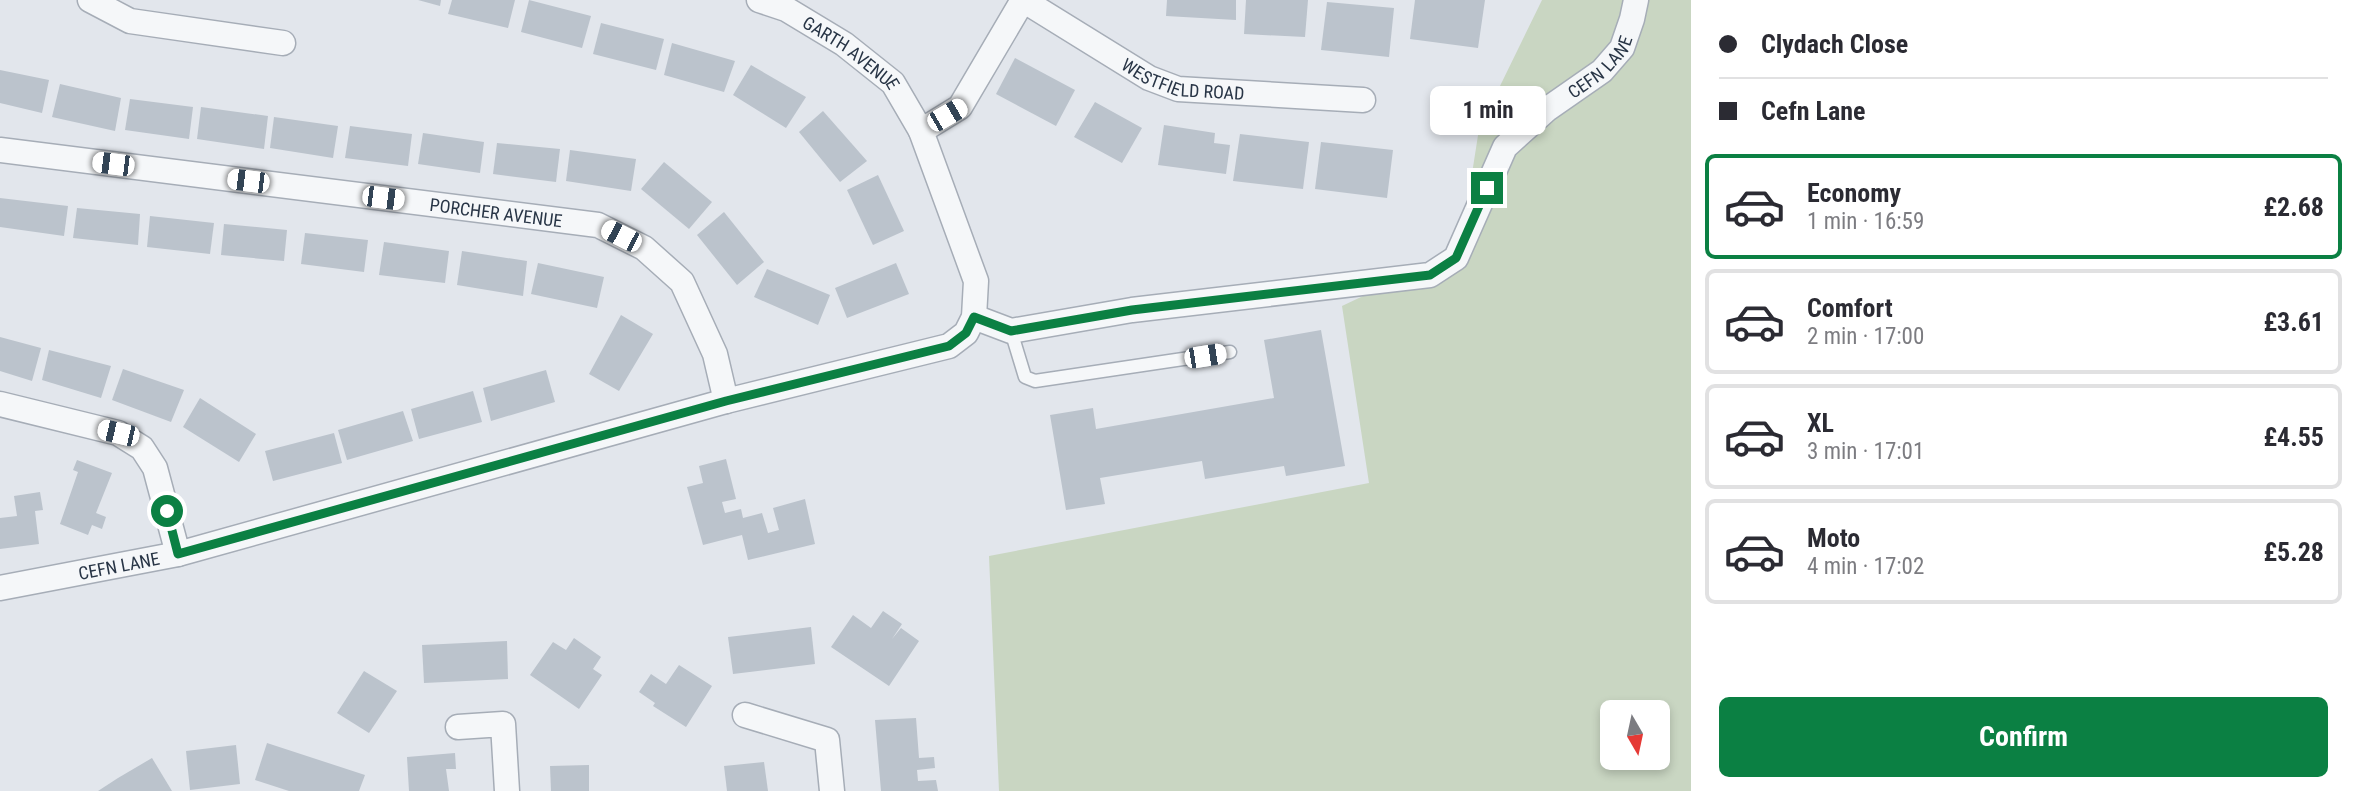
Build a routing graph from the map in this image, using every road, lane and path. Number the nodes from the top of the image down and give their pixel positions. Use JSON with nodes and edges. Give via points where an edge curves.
{"nodes":[{"id":1,"x":90,"y":0,"type":"edge"},
{"id":2,"x":759,"y":0,"type":"edge"},
{"id":3,"x":1023,"y":0,"type":"edge"},
{"id":4,"x":1636,"y":0,"type":"edge"},
{"id":5,"x":283,"y":43,"type":"dead end"},
{"id":6,"x":1363,"y":100,"type":"dead end"},
{"id":7,"x":921,"y":131,"type":"junction"},
{"id":8,"x":0,"y":150,"type":"edge"},
{"id":9,"x":974,"y":317,"type":"junction"},
{"id":10,"x":1011,"y":331,"type":"junction"},
{"id":11,"x":1230,"y":352,"type":"dead end"},
{"id":12,"x":726,"y":401,"type":"junction"},
{"id":13,"x":0,"y":404,"type":"edge"},
{"id":14,"x":178,"y":554,"type":"junction"},
{"id":15,"x":0,"y":588,"type":"edge"},
{"id":16,"x":745,"y":715,"type":"dead end"},
{"id":17,"x":458,"y":727,"type":"dead end"},
{"id":18,"x":507,"y":791,"type":"edge"},
{"id":19,"x":832,"y":791,"type":"edge"}],
"edges":[{"from":1,"to":5,"type":"street","via":[[130,21]]},
{"from":2,"to":7,"type":"street","name":"GARTH AVENUE","via":[[786,9],[893,83]]},
{"from":3,"to":6,"type":"street","name":"WESTFIELD ROAD","via":[[1149,78],[1178,89]]},
{"from":3,"to":7,"type":"street","via":[[960,107]]},
{"from":4,"to":10,"type":"street","name":"CEFN LANE","via":[[1622,48],[1602,71],[1546,110],[1505,147],[1456,258],[1430,275],[1132,310]]},
{"from":7,"to":9,"type":"street","name":"GARTH AVENUE","via":[[976,281]]},
{"from":8,"to":12,"type":"street","name":"PORCHER AVENUE","via":[[598,225],[644,248],[682,282],[715,354]]},
{"from":9,"to":10,"type":"street"},
{"from":9,"to":12,"type":"street","name":"CEFN LANE","via":[[966,333],[949,346]]},
{"from":10,"to":11,"type":"lane","via":[[1025,377],[1035,381]]},
{"from":12,"to":14,"type":"street","name":"CEFN LANE"},
{"from":13,"to":14,"type":"street","via":[[118,433],[142,447],[155,468]]},
{"from":14,"to":15,"type":"street","name":"CEFN LANE"},
{"from":16,"to":19,"type":"street","via":[[827,740]]},
{"from":17,"to":18,"type":"street","via":[[503,724]]}]}
